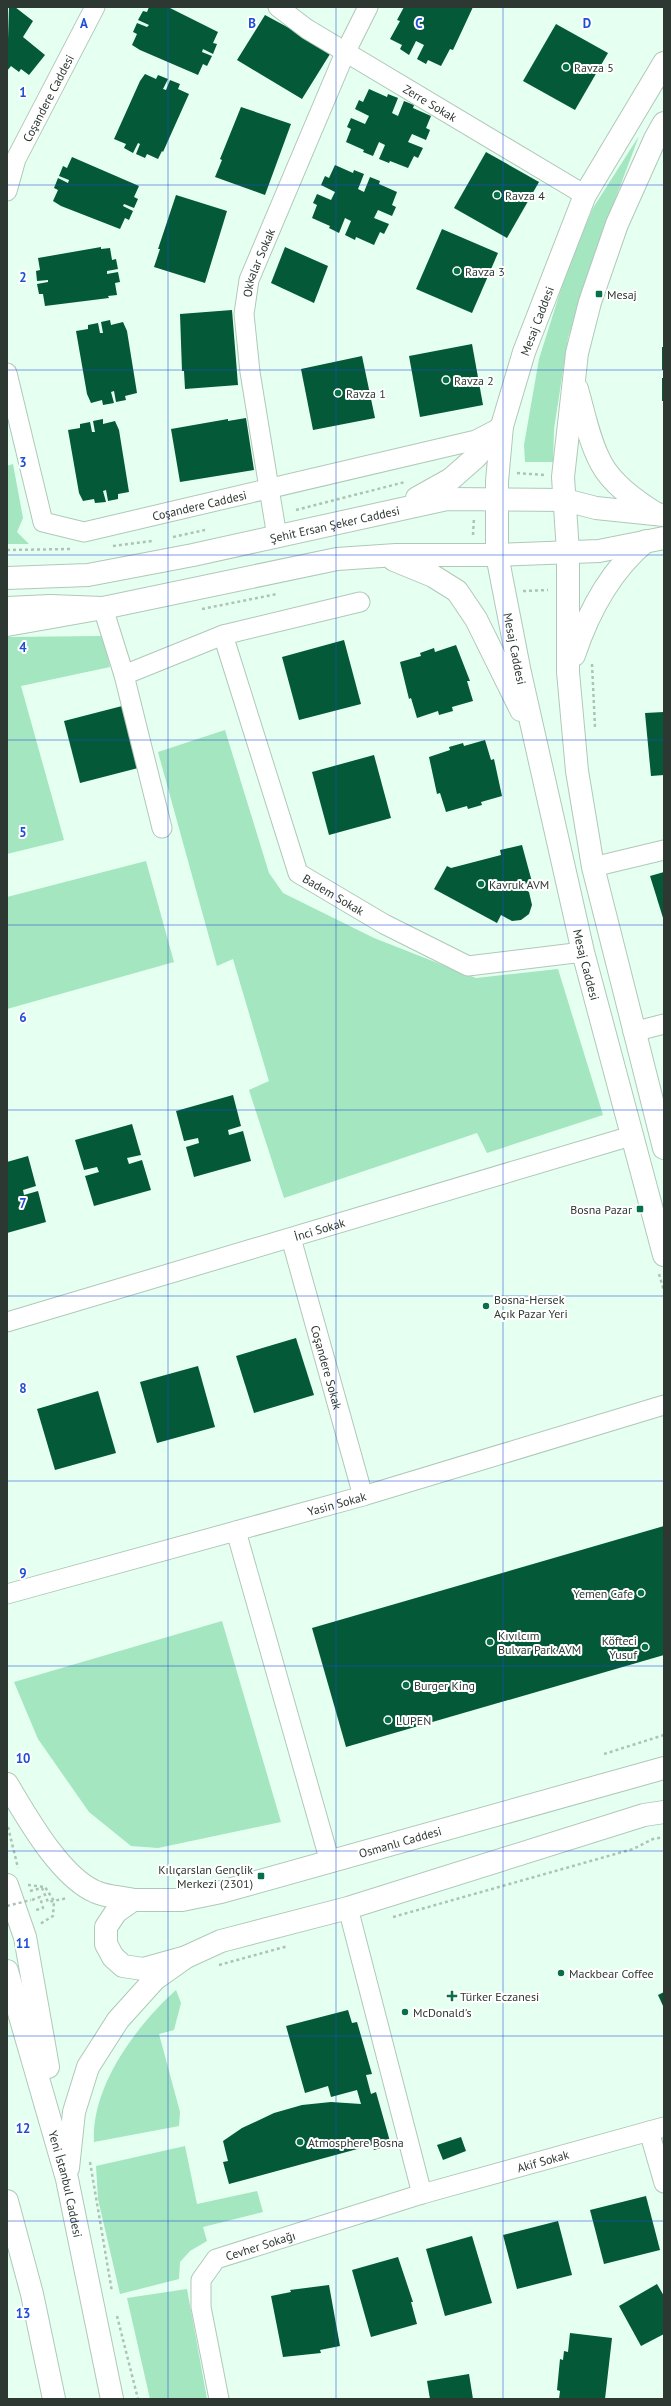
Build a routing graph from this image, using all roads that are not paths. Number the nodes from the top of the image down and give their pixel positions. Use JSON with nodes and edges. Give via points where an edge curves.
{"nodes":[{"id":1,"x":95,"y":7,"type":"edge"},
{"id":2,"x":278,"y":7,"type":"edge"},
{"id":3,"x":368,"y":7,"type":"edge"},
{"id":4,"x":345,"y":53,"type":"junction"},
{"id":5,"x":664,"y":63,"type":"edge"},
{"id":6,"x":664,"y":123,"type":"edge"},
{"id":7,"x":12,"y":155,"type":"edge"},
{"id":8,"x":7,"y":191,"type":"edge"},
{"id":9,"x":585,"y":195,"type":"junction"},
{"id":10,"x":7,"y":373,"type":"edge"},
{"id":11,"x":575,"y":383,"type":"junction"},
{"id":12,"x":502,"y":426,"type":"junction"},
{"id":13,"x":268,"y":490,"type":"junction"},
{"id":14,"x":497,"y":499,"type":"junction"},
{"id":15,"x":565,"y":500,"type":"junction"},
{"id":16,"x":398,"y":509,"type":"junction"},
{"id":17,"x":662,"y":515,"type":"edge"},
{"id":18,"x":277,"y":537,"type":"junction"},
{"id":19,"x":655,"y":540,"type":"edge"},
{"id":20,"x":568,"y":552,"type":"junction"},
{"id":21,"x":497,"y":555,"type":"junction"},
{"id":22,"x":382,"y":556,"type":"junction"},
{"id":23,"x":7,"y":578,"type":"edge"},
{"id":24,"x":360,"y":602,"type":"dead end"},
{"id":25,"x":7,"y":608,"type":"edge"},
{"id":26,"x":103,"y":608,"type":"junction"},
{"id":27,"x":7,"y":625,"type":"edge"},
{"id":28,"x":223,"y":635,"type":"junction"},
{"id":29,"x":568,"y":672,"type":"junction"},
{"id":30,"x":124,"y":675,"type":"junction"},
{"id":31,"x":533,"y":733,"type":"junction"},
{"id":32,"x":162,"y":828,"type":"dead end"},
{"id":33,"x":664,"y":850,"type":"edge"},
{"id":34,"x":593,"y":866,"type":"junction"},
{"id":35,"x":583,"y":952,"type":"junction"},
{"id":36,"x":664,"y":1024,"type":"edge"},
{"id":37,"x":634,"y":1032,"type":"junction"},
{"id":38,"x":631,"y":1136,"type":"junction"},
{"id":39,"x":664,"y":1148,"type":"edge"},
{"id":40,"x":291,"y":1238,"type":"junction"},
{"id":41,"x":664,"y":1255,"type":"edge"},
{"id":42,"x":7,"y":1322,"type":"edge"},
{"id":43,"x":664,"y":1405,"type":"edge"},
{"id":44,"x":363,"y":1496,"type":"junction"},
{"id":45,"x":236,"y":1531,"type":"junction"},
{"id":46,"x":7,"y":1594,"type":"edge"},
{"id":47,"x":664,"y":1761,"type":"edge"},
{"id":48,"x":654,"y":1771,"type":"edge"},
{"id":49,"x":7,"y":1784,"type":"edge"},
{"id":50,"x":657,"y":1814,"type":"edge"},
{"id":51,"x":330,"y":1862,"type":"junction"},
{"id":52,"x":7,"y":1885,"type":"edge"},
{"id":53,"x":133,"y":1900,"type":"junction"},
{"id":54,"x":348,"y":1908,"type":"junction"},
{"id":55,"x":186,"y":1957,"type":"junction"},
{"id":56,"x":7,"y":1971,"type":"edge"},
{"id":57,"x":656,"y":2129,"type":"edge"},
{"id":58,"x":67,"y":2179,"type":"junction"},
{"id":59,"x":664,"y":2183,"type":"edge"},
{"id":60,"x":422,"y":2194,"type":"junction"},
{"id":61,"x":7,"y":2201,"type":"edge"},
{"id":62,"x":54,"y":2399,"type":"edge"},
{"id":63,"x":112,"y":2399,"type":"edge"},
{"id":64,"x":219,"y":2399,"type":"edge"}],
"edges":[{"from":1,"to":7,"type":"street","name":"Coşandere Caddesi"},
{"from":2,"to":4,"type":"street","name":"Zerre Sokak"},
{"from":3,"to":4,"type":"street","name":"Okkalar Sokak"},
{"from":4,"to":9,"type":"street","name":"Zerre Sokak"},
{"from":4,"to":13,"type":"street","name":"Okkalar Sokak","via":[[249,280],[244,314]]},
{"from":5,"to":9,"type":"main road","name":"Mesaj Caddesi"},
{"from":6,"to":11,"type":"main road","via":[[654,138],[617,224],[590,302],[577,353]]},
{"from":7,"to":8,"type":"street","name":"Coşandere Caddesi"},
{"from":9,"to":12,"type":"main road","name":"Mesaj Caddesi","via":[[524,352]]},
{"from":10,"to":13,"type":"street","name":"Coşandere Caddesi","via":[[43,522],[84,532]]},
{"from":11,"to":15,"type":"main road","via":[[563,477]]},
{"from":11,"to":17,"type":"main road","via":[[601,463],[616,483],[634,500]]},
{"from":12,"to":13,"type":"street","name":"Coşandere Caddesi","via":[[476,440]]},
{"from":12,"to":14,"type":"main road","name":"Mesaj Caddesi"},
{"from":12,"to":16,"type":"main road","via":[[476,456],[451,479]]},
{"from":13,"to":18,"type":"street","name":"Okkalar Sokak"},
{"from":14,"to":15,"type":"main road","name":"Şehit Ersan Şeker Caddesi"},
{"from":14,"to":16,"type":"main road","name":"Şehit Ersan Şeker Caddesi","via":[[447,499]]},
{"from":14,"to":21,"type":"main road","name":"Mesaj Caddesi"},
{"from":15,"to":17,"type":"main road","name":"Şehit Ersan Şeker Caddesi","via":[[596,508]]},
{"from":15,"to":20,"type":"main road"},
{"from":16,"to":18,"type":"main road","name":"Şehit Ersan Şeker Caddesi"},
{"from":18,"to":23,"type":"main road","name":"Şehit Ersan Şeker Caddesi","via":[[88,576]]},
{"from":19,"to":20,"type":"main road","via":[[599,551]]},
{"from":19,"to":29,"type":"main road","via":[[630,554],[586,621]]},
{"from":20,"to":21,"type":"main road"},
{"from":20,"to":29,"type":"main road"},
{"from":21,"to":22,"type":"main road"},
{"from":21,"to":31,"type":"main road","name":"Mesaj Caddesi"},
{"from":22,"to":26,"type":"main road","via":[[337,559]]},
{"from":22,"to":31,"type":"main road","via":[[434,576],[457,591],[476,619]]},
{"from":24,"to":28,"type":"street"},
{"from":25,"to":26,"type":"main road"},
{"from":26,"to":27,"type":"main road"},
{"from":26,"to":30,"type":"street"},
{"from":28,"to":30,"type":"street"},
{"from":28,"to":35,"type":"street","name":"Badem Sokak","via":[[298,873],[384,924],[468,966]]},
{"from":29,"to":34,"type":"main road","via":[[577,772]]},
{"from":30,"to":32,"type":"street"},
{"from":31,"to":35,"type":"main road","name":"Mesaj Caddesi"},
{"from":33,"to":34,"type":"street"},
{"from":34,"to":37,"type":"main road"},
{"from":35,"to":38,"type":"main road","name":"Mesaj Caddesi"},
{"from":36,"to":37,"type":"street"},
{"from":37,"to":39,"type":"main road"},
{"from":38,"to":40,"type":"street","name":"İnci Sokak"},
{"from":38,"to":41,"type":"main road","name":"Mesaj Caddesi"},
{"from":40,"to":42,"type":"street","name":"İnci Sokak"},
{"from":40,"to":44,"type":"street","name":"Coşandere Sokak"},
{"from":43,"to":44,"type":"street","name":"Yasin Sokak"},
{"from":44,"to":45,"type":"street","name":"Yasin Sokak"},
{"from":45,"to":46,"type":"street","name":"Yasin Sokak"},
{"from":45,"to":51,"type":"street"},
{"from":47,"to":48,"type":"main road","name":"Osmanlı Caddesi"},
{"from":48,"to":51,"type":"main road","name":"Osmanlı Caddesi"},
{"from":49,"to":53,"type":"main road","name":"Osmanlı Caddesi","via":[[24,1813],[67,1872],[96,1892]]},
{"from":50,"to":54,"type":"main road"},
{"from":51,"to":53,"type":"main road","name":"Osmanlı Caddesi","via":[[182,1900]]},
{"from":52,"to":58,"type":"main road","via":[[25,1937]]},
{"from":53,"to":55,"type":"main road","via":[[116,1912],[106,1928],[106,1944],[113,1957],[124,1966],[143,1969]]},
{"from":54,"to":55,"type":"main road","via":[[221,1941]]},
{"from":54,"to":60,"type":"street"},
{"from":55,"to":58,"type":"main road","via":[[155,1979],[134,2002],[118,2020],[88,2067],[74,2112]]},
{"from":56,"to":58,"type":"main road","name":"Yeni İstanbul Caddesi"},
{"from":57,"to":59,"type":"street"},
{"from":57,"to":60,"type":"street","name":"Akif Sokak"},
{"from":58,"to":63,"type":"main road","name":"Yeni İstanbul Caddesi"},
{"from":60,"to":64,"type":"street","name":"Cevher Sokağı","via":[[216,2259],[201,2280],[201,2307]]},
{"from":61,"to":62,"type":"main road","via":[[32,2294]]}]}
